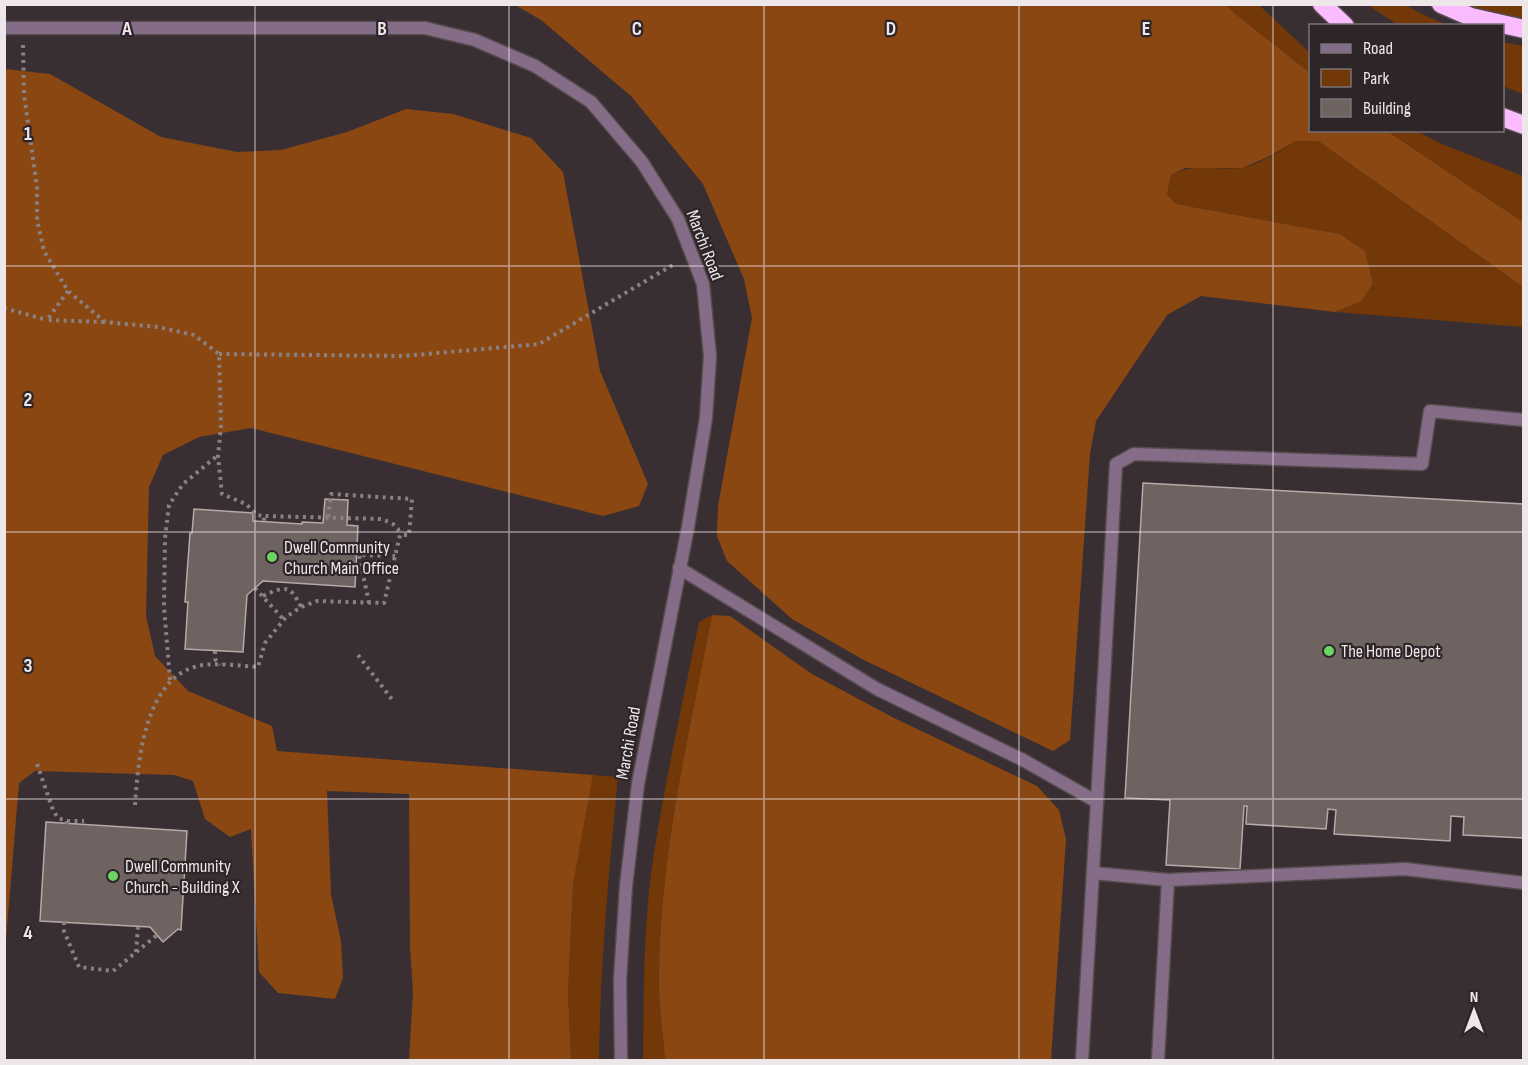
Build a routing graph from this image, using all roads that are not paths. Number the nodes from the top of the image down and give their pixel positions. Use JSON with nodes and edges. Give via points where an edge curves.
{"nodes":[{"id":1,"x":1322,"y":4,"type":"edge"},
{"id":2,"x":1441,"y":4,"type":"edge"},
{"id":3,"x":1342,"y":24,"type":"edge"},
{"id":4,"x":4,"y":28,"type":"edge"},
{"id":5,"x":1524,"y":28,"type":"edge"},
{"id":6,"x":1504,"y":117,"type":"edge"},
{"id":7,"x":1524,"y":125,"type":"edge"},
{"id":8,"x":1524,"y":420,"type":"edge"},
{"id":9,"x":679,"y":568,"type":"junction"},
{"id":10,"x":1097,"y":802,"type":"junction"},
{"id":11,"x":1093,"y":873,"type":"junction"},
{"id":12,"x":1168,"y":880,"type":"junction"},
{"id":13,"x":1524,"y":883,"type":"edge"},
{"id":14,"x":621,"y":1060,"type":"edge"},
{"id":15,"x":1082,"y":1060,"type":"edge"},
{"id":16,"x":1158,"y":1060,"type":"edge"}],
"edges":[{"from":1,"to":3,"type":"highway"},
{"from":2,"to":5,"type":"highway","via":[[1471,17]]},
{"from":4,"to":9,"type":"street","name":"Marchi Road","via":[[425,28],[475,40],[535,66],[591,102],[642,162],[678,219],[703,284],[709,346],[706,418]]},
{"from":6,"to":7,"type":"highway"},
{"from":8,"to":10,"type":"street","via":[[1430,411],[1422,464],[1134,454],[1116,464]]},
{"from":9,"to":10,"type":"street","via":[[877,689],[1023,760]]},
{"from":9,"to":14,"type":"street","name":"Marchi Road","via":[[641,762],[626,886],[620,980]]},
{"from":10,"to":11,"type":"street"},
{"from":11,"to":12,"type":"street"},
{"from":11,"to":15,"type":"street"},
{"from":12,"to":13,"type":"street","via":[[1405,869]]},
{"from":12,"to":16,"type":"street"}]}
